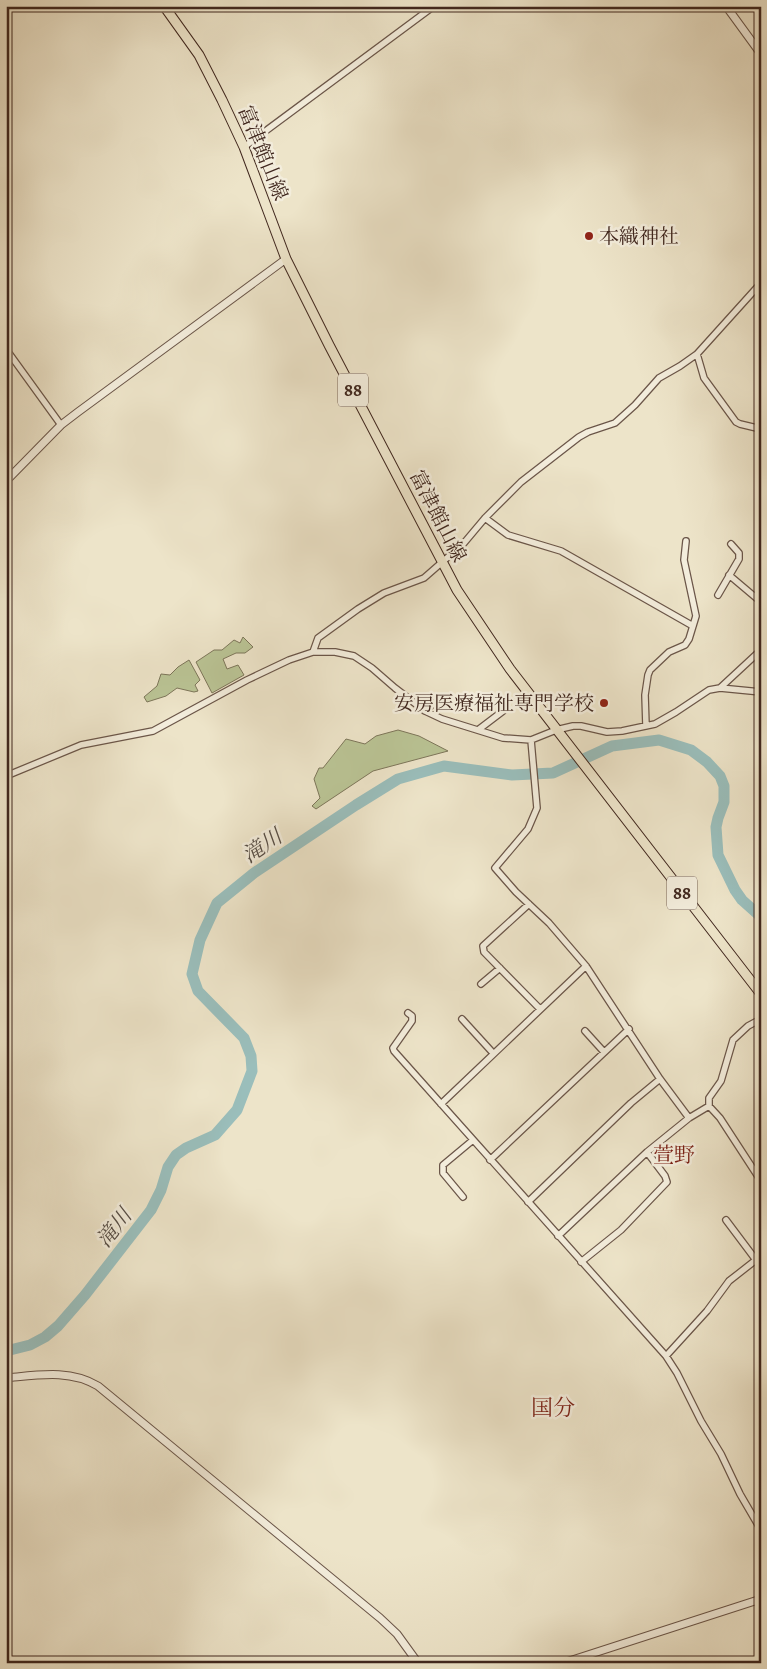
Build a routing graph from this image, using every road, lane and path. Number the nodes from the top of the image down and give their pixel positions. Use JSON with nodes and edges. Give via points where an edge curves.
{"nodes":[{"id":1,"x":164,"y":6,"type":"edge"},
{"id":2,"x":434,"y":6,"type":"edge"},
{"id":3,"x":726,"y":6,"type":"edge"},
{"id":4,"x":761,"y":54,"type":"edge"},
{"id":5,"x":244,"y":147,"type":"junction"},
{"id":6,"x":286,"y":259,"type":"junction"},
{"id":7,"x":761,"y":283,"type":"edge"},
{"id":8,"x":6,"y":349,"type":"edge"},
{"id":9,"x":697,"y":354,"type":"junction"},
{"id":10,"x":61,"y":426,"type":"junction"},
{"id":11,"x":761,"y":429,"type":"edge"},
{"id":12,"x":6,"y":481,"type":"edge"},
{"id":13,"x":485,"y":518,"type":"junction"},
{"id":14,"x":686,"y":541,"type":"dead end"},
{"id":15,"x":731,"y":544,"type":"dead end"},
{"id":16,"x":442,"y":562,"type":"junction"},
{"id":17,"x":729,"y":575,"type":"junction"},
{"id":18,"x":718,"y":595,"type":"dead end"},
{"id":19,"x":761,"y":602,"type":"edge"},
{"id":20,"x":693,"y":626,"type":"junction"},
{"id":21,"x":761,"y":650,"type":"edge"},
{"id":22,"x":312,"y":652,"type":"junction"},
{"id":23,"x":720,"y":688,"type":"junction"},
{"id":24,"x":761,"y":692,"type":"edge"},
{"id":25,"x":440,"y":698,"type":"dead end"},
{"id":26,"x":503,"y":710,"type":"dead end"},
{"id":27,"x":425,"y":711,"type":"junction"},
{"id":28,"x":646,"y":726,"type":"junction"},
{"id":29,"x":478,"y":730,"type":"junction"},
{"id":30,"x":556,"y":730,"type":"junction"},
{"id":31,"x":531,"y":740,"type":"junction"},
{"id":32,"x":6,"y":776,"type":"edge"},
{"id":33,"x":530,"y":904,"type":"junction"},
{"id":34,"x":586,"y":966,"type":"junction"},
{"id":35,"x":500,"y":968,"type":"junction"},
{"id":36,"x":481,"y":984,"type":"dead end"},
{"id":37,"x":761,"y":994,"type":"edge"},
{"id":38,"x":540,"y":1010,"type":"junction"},
{"id":39,"x":408,"y":1013,"type":"dead end"},
{"id":40,"x":462,"y":1019,"type":"dead end"},
{"id":41,"x":761,"y":1019,"type":"edge"},
{"id":42,"x":629,"y":1029,"type":"junction"},
{"id":43,"x":586,"y":1031,"type":"dead end"},
{"id":44,"x":604,"y":1052,"type":"junction"},
{"id":45,"x":493,"y":1053,"type":"junction"},
{"id":46,"x":660,"y":1079,"type":"junction"},
{"id":47,"x":441,"y":1104,"type":"junction"},
{"id":48,"x":709,"y":1106,"type":"junction"},
{"id":49,"x":689,"y":1118,"type":"junction"},
{"id":50,"x":473,"y":1140,"type":"junction"},
{"id":51,"x":647,"y":1152,"type":"junction"},
{"id":52,"x":490,"y":1160,"type":"junction"},
{"id":53,"x":761,"y":1181,"type":"edge"},
{"id":54,"x":464,"y":1197,"type":"dead end"},
{"id":55,"x":528,"y":1202,"type":"junction"},
{"id":56,"x":726,"y":1220,"type":"dead end"},
{"id":57,"x":558,"y":1236,"type":"junction"},
{"id":58,"x":758,"y":1258,"type":"edge"},
{"id":59,"x":581,"y":1262,"type":"junction"},
{"id":60,"x":666,"y":1356,"type":"junction"},
{"id":61,"x":6,"y":1378,"type":"edge"},
{"id":62,"x":761,"y":1530,"type":"edge"},
{"id":63,"x":761,"y":1599,"type":"edge"},
{"id":64,"x":418,"y":1663,"type":"edge"},
{"id":65,"x":563,"y":1663,"type":"edge"}],
"edges":[{"from":1,"to":5,"type":"main road","name":"富津館山線","number":"88","via":[[199,55]]},
{"from":2,"to":5,"type":"street"},
{"from":3,"to":4,"type":"street"},
{"from":5,"to":6,"type":"main road","name":"富津館山線","number":"88"},
{"from":6,"to":10,"type":"street"},
{"from":6,"to":16,"type":"main road","name":"富津館山線","number":"88"},
{"from":7,"to":9,"type":"street"},
{"from":8,"to":10,"type":"street"},
{"from":9,"to":11,"type":"street","via":[[704,378],[736,422]]},
{"from":9,"to":13,"type":"street","via":[[658,378],[615,422],[588,432],[521,482]]},
{"from":10,"to":12,"type":"street"},
{"from":13,"to":16,"type":"street"},
{"from":13,"to":20,"type":"street","via":[[508,535],[561,551]]},
{"from":14,"to":20,"type":"street","via":[[684,560],[696,616]]},
{"from":15,"to":17,"type":"street","via":[[739,553],[739,559]]},
{"from":16,"to":22,"type":"street","via":[[424,578],[384,593],[358,609],[318,638]]},
{"from":16,"to":30,"type":"main road","name":"富津館山線","number":"88","via":[[477,622]]},
{"from":17,"to":18,"type":"street"},
{"from":17,"to":19,"type":"street"},
{"from":20,"to":28,"type":"street","via":[[685,645],[669,652],[648,674]]},
{"from":21,"to":23,"type":"street"},
{"from":22,"to":27,"type":"street","via":[[354,656]]},
{"from":22,"to":32,"type":"street","via":[[280,664],[152,731],[81,745]]},
{"from":23,"to":24,"type":"street"},
{"from":23,"to":28,"type":"street","via":[[709,690],[676,712]]},
{"from":25,"to":27,"type":"street"},
{"from":26,"to":29,"type":"street"},
{"from":27,"to":29,"type":"street"},
{"from":28,"to":30,"type":"street","via":[[614,732],[581,726]]},
{"from":29,"to":31,"type":"street","via":[[503,738]]},
{"from":30,"to":31,"type":"street"},
{"from":30,"to":37,"type":"main road","name":"富津館山線","number":"88"},
{"from":31,"to":33,"type":"street","via":[[537,808],[528,829],[495,868]]},
{"from":33,"to":34,"type":"street"},
{"from":33,"to":35,"type":"street","via":[[483,946],[484,952]]},
{"from":34,"to":38,"type":"street"},
{"from":34,"to":42,"type":"street"},
{"from":35,"to":36,"type":"street"},
{"from":35,"to":38,"type":"street"},
{"from":38,"to":45,"type":"street"},
{"from":39,"to":47,"type":"street","via":[[412,1021],[393,1048]]},
{"from":40,"to":45,"type":"street"},
{"from":41,"to":48,"type":"street","via":[[732,1040],[721,1081],[709,1098]]},
{"from":42,"to":44,"type":"street"},
{"from":42,"to":46,"type":"street"},
{"from":43,"to":44,"type":"street"},
{"from":44,"to":52,"type":"street"},
{"from":45,"to":47,"type":"street"},
{"from":46,"to":49,"type":"street"},
{"from":46,"to":55,"type":"street"},
{"from":47,"to":50,"type":"street"},
{"from":48,"to":49,"type":"street"},
{"from":48,"to":53,"type":"street"},
{"from":49,"to":51,"type":"street"},
{"from":50,"to":52,"type":"street"},
{"from":50,"to":54,"type":"street","via":[[443,1165],[443,1173]]},
{"from":51,"to":57,"type":"street"},
{"from":51,"to":59,"type":"street","via":[[667,1182],[615,1235]]},
{"from":52,"to":55,"type":"street"},
{"from":55,"to":57,"type":"street"},
{"from":56,"to":58,"type":"street"},
{"from":57,"to":59,"type":"street"},
{"from":58,"to":60,"type":"street","via":[[728,1281],[707,1311]]},
{"from":59,"to":60,"type":"street"},
{"from":60,"to":62,"type":"street"},
{"from":61,"to":64,"type":"street","via":[[63,1374],[98,1386],[380,1618],[397,1634]]},
{"from":63,"to":65,"type":"street"}]}
